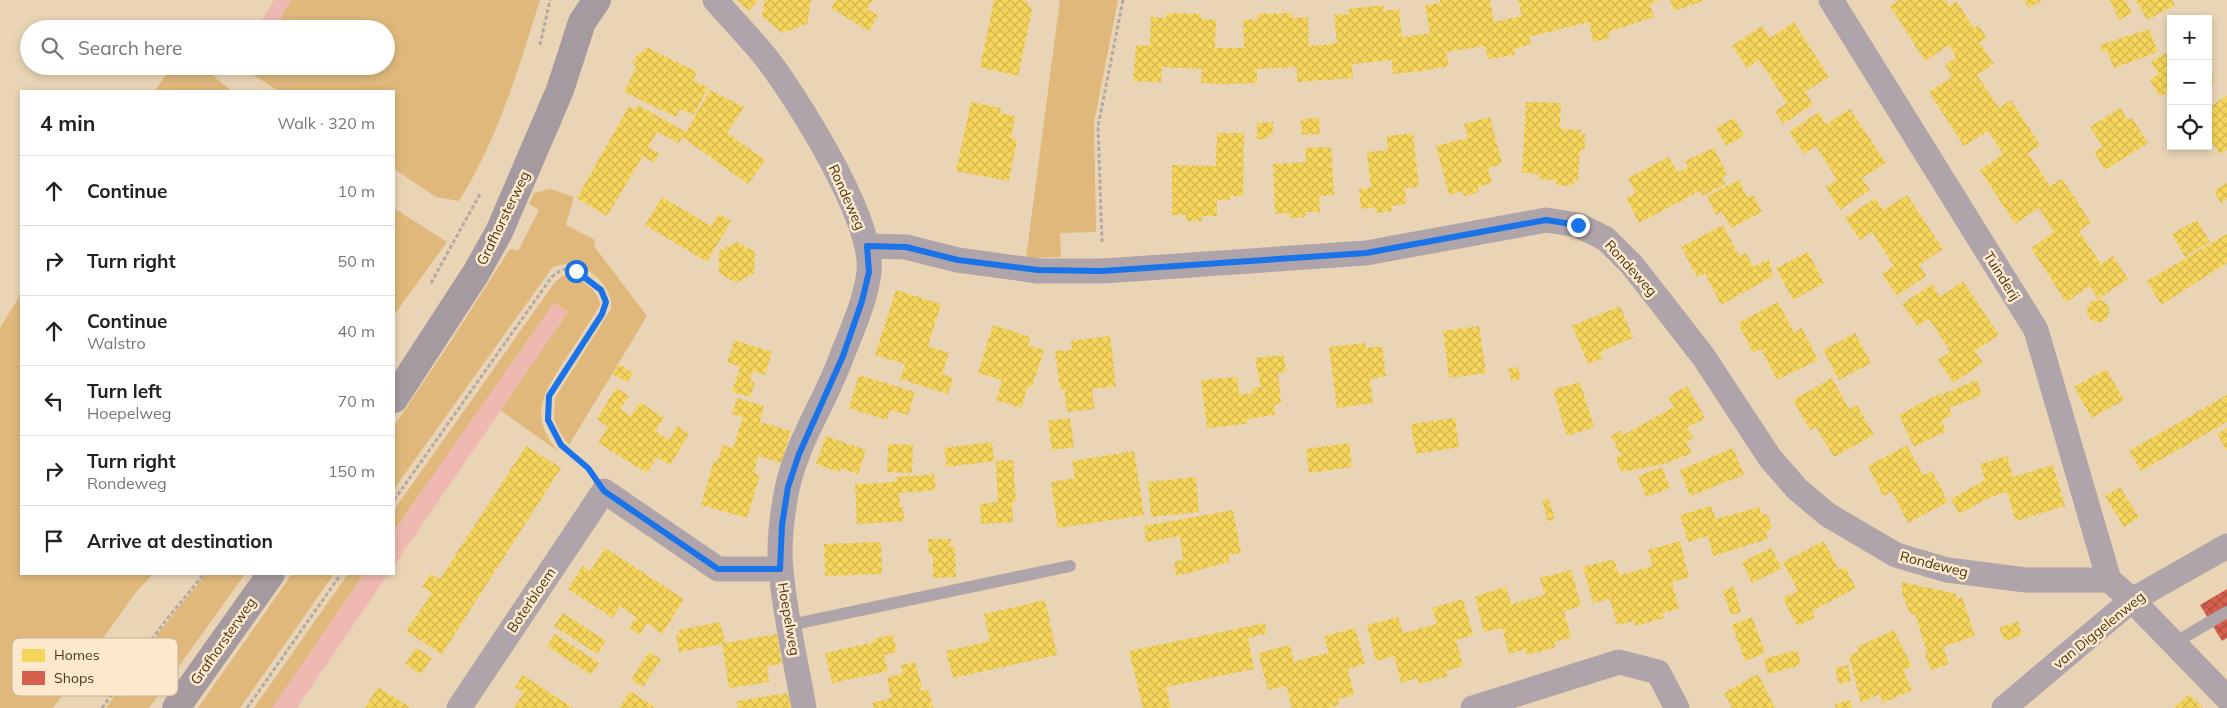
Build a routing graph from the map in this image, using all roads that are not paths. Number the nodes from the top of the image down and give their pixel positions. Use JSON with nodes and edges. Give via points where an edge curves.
{"nodes":[{"id":1,"x":715,"y":0,"type":"edge"},
{"id":2,"x":1831,"y":0,"type":"edge"},
{"id":3,"x":587,"y":7,"type":"edge"},
{"id":4,"x":867,"y":246,"type":"junction"},
{"id":5,"x":395,"y":398,"type":"edge"},
{"id":6,"x":2227,"y":546,"type":"edge"},
{"id":7,"x":1070,"y":566,"type":"dead end"},
{"id":8,"x":780,"y":569,"type":"junction"},
{"id":9,"x":270,"y":575,"type":"edge"},
{"id":10,"x":2109,"y":580,"type":"junction"},
{"id":11,"x":2132,"y":600,"type":"junction"},
{"id":12,"x":2227,"y":612,"type":"edge"},
{"id":13,"x":790,"y":625,"type":"junction"},
{"id":14,"x":2174,"y":642,"type":"junction"},
{"id":15,"x":2227,"y":698,"type":"edge"},
{"id":16,"x":176,"y":708,"type":"edge"},
{"id":17,"x":459,"y":708,"type":"edge"},
{"id":18,"x":804,"y":708,"type":"edge"},
{"id":19,"x":1473,"y":708,"type":"edge"},
{"id":20,"x":1677,"y":708,"type":"edge"},
{"id":21,"x":2004,"y":708,"type":"edge"}],
"edges":[{"from":1,"to":4,"type":"street","name":"Rondeweg","via":[[785,84],[828,154],[858,218]]},
{"from":2,"to":10,"type":"street","name":"Tuinderij","via":[[2036,330]]},
{"from":3,"to":5,"type":"main road","name":"Grafhorsterweg","via":[[560,90],[499,232]]},
{"from":4,"to":8,"type":"street","name":"Hoepelweg","via":[[869,272],[862,301],[843,356],[799,454],[788,487]]},
{"from":4,"to":10,"type":"street","name":"Rondeweg","via":[[906,247],[958,260],[1038,270],[1102,271],[1366,253],[1546,220],[1578,225],[1606,239],[1632,265],[1703,356],[1770,458],[1797,489],[1828,515],[1896,555],[1947,570],[2026,580]]},
{"from":6,"to":11,"type":"street","name":"van Diggelenweg"},
{"from":7,"to":13,"type":"lane"},
{"from":8,"to":13,"type":"street","name":"Hoepelweg"},
{"from":8,"to":17,"type":"street","name":"Boterbloem","via":[[718,569],[604,491]]},
{"from":9,"to":16,"type":"main road","name":"Grafhorsterweg"},
{"from":10,"to":11,"type":"street"},
{"from":11,"to":14,"type":"street"},
{"from":11,"to":21,"type":"street","name":"van Diggelenweg"},
{"from":12,"to":14,"type":"lane"},
{"from":13,"to":18,"type":"street","name":"Hoepelweg"},
{"from":14,"to":15,"type":"street"},
{"from":19,"to":20,"type":"street","via":[[1619,662],[1658,672]]}]}
